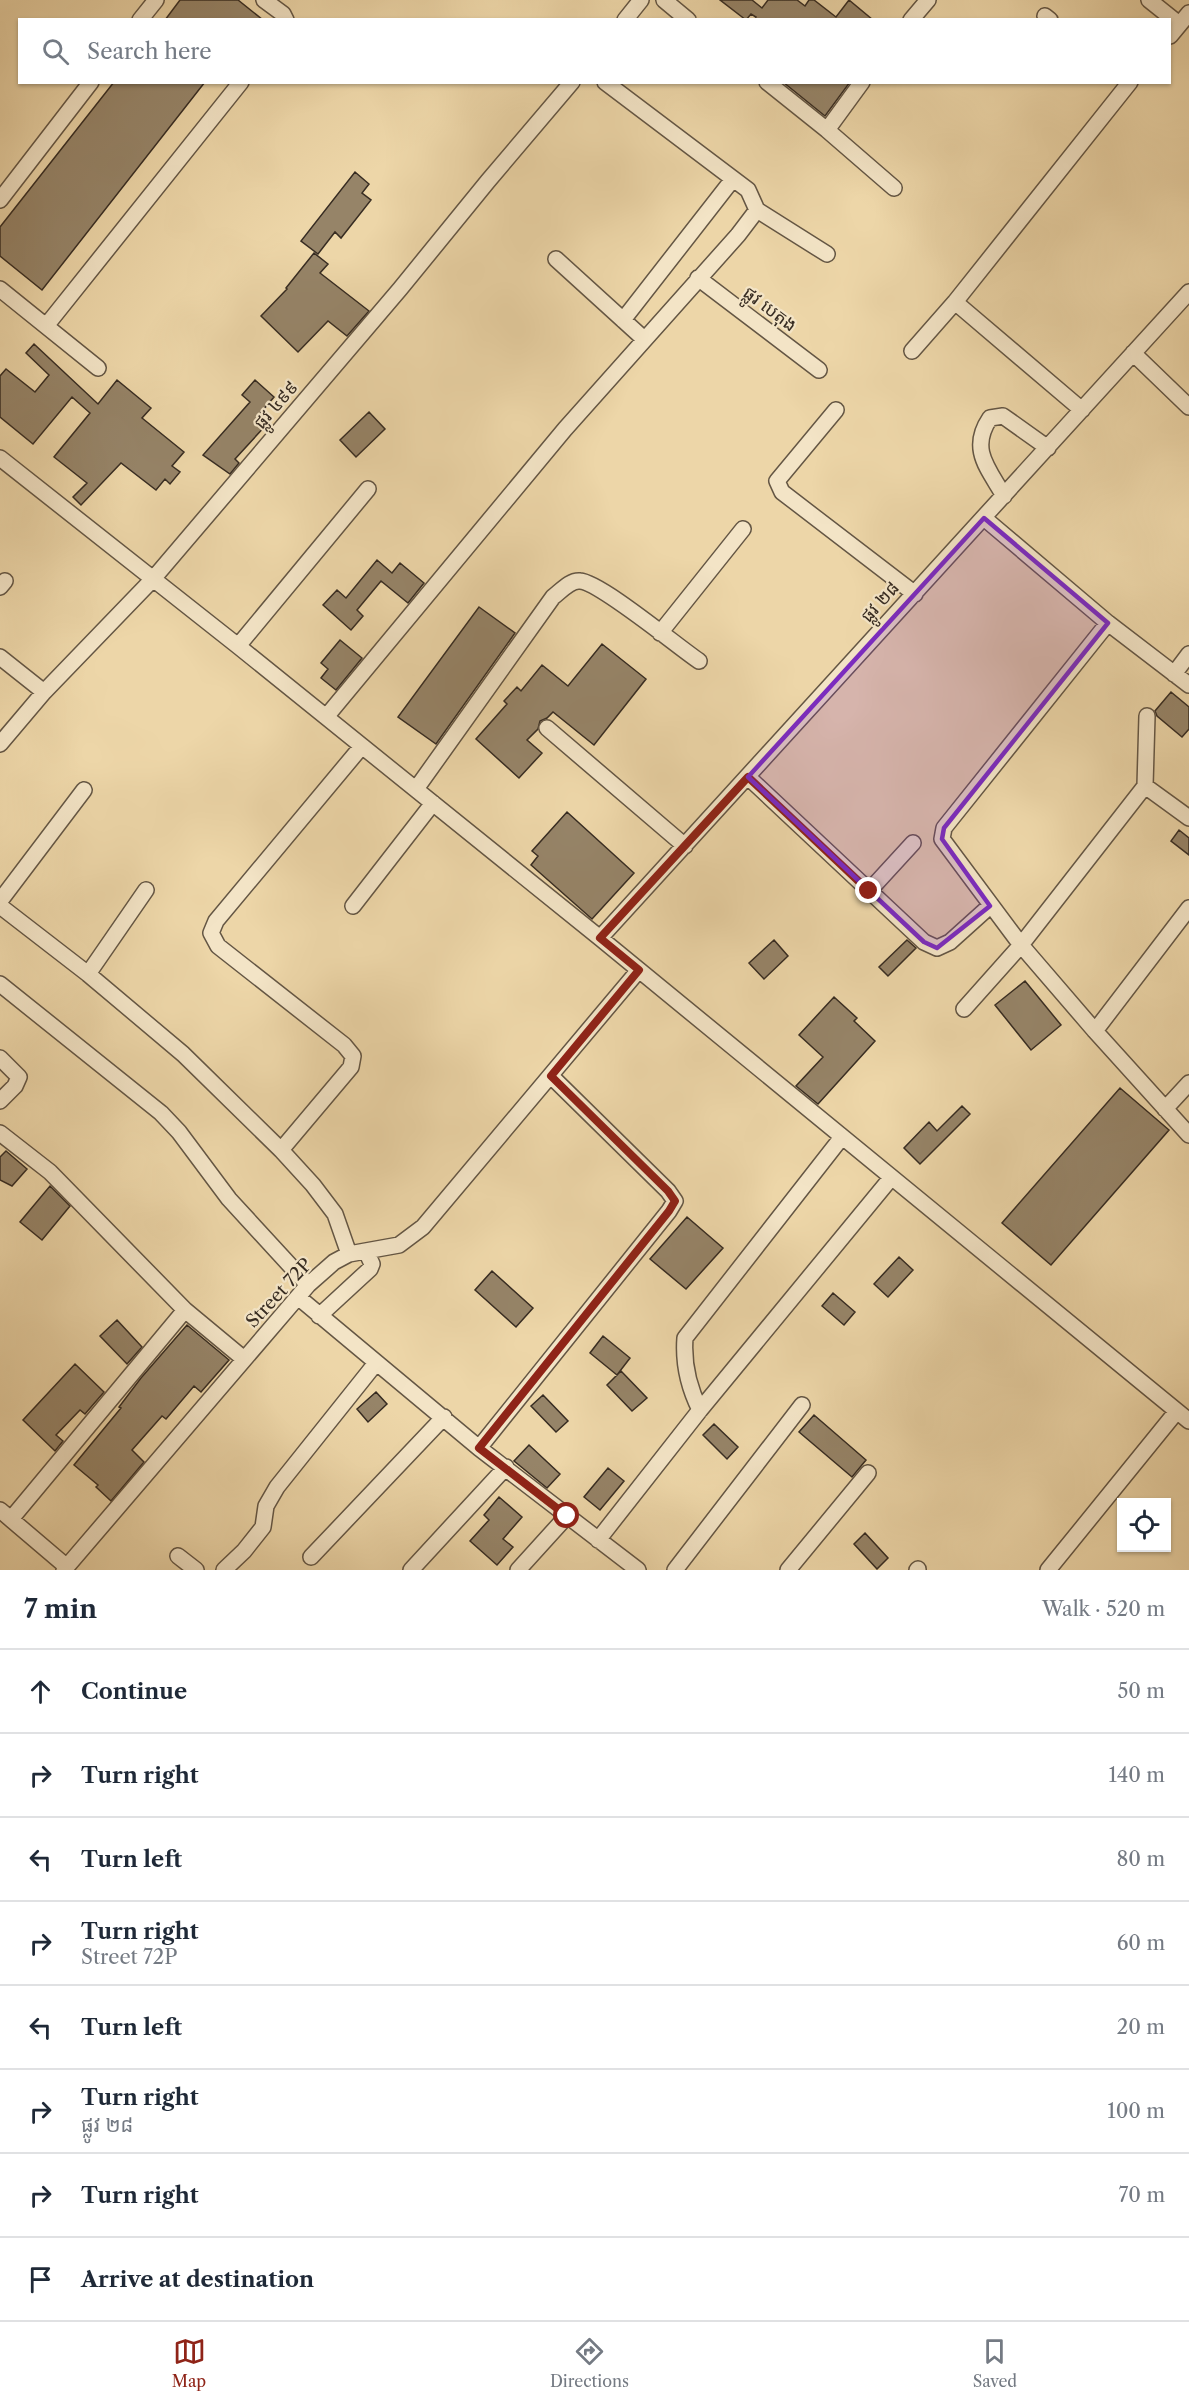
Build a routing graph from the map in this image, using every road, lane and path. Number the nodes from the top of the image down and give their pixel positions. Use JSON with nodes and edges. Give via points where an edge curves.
{"nodes":[{"id":1,"x":156,"y":0,"type":"edge"},
{"id":2,"x":264,"y":0,"type":"edge"},
{"id":3,"x":641,"y":0,"type":"edge"},
{"id":4,"x":664,"y":0,"type":"edge"},
{"id":5,"x":928,"y":0,"type":"edge"},
{"id":6,"x":1149,"y":0,"type":"edge"},
{"id":7,"x":142,"y":18,"type":"edge"},
{"id":8,"x":285,"y":18,"type":"edge"},
{"id":9,"x":627,"y":18,"type":"edge"},
{"id":10,"x":686,"y":18,"type":"edge"},
{"id":11,"x":912,"y":18,"type":"edge"},
{"id":12,"x":1179,"y":24,"type":"edge"},
{"id":13,"x":90,"y":84,"type":"edge"},
{"id":14,"x":239,"y":84,"type":"edge"},
{"id":15,"x":570,"y":84,"type":"edge"},
{"id":16,"x":608,"y":84,"type":"edge"},
{"id":17,"x":770,"y":84,"type":"edge"},
{"id":18,"x":861,"y":84,"type":"edge"},
{"id":19,"x":1128,"y":84,"type":"edge"},
{"id":20,"x":827,"y":130,"type":"junction"},
{"id":21,"x":733,"y":179,"type":"junction"},
{"id":22,"x":894,"y":188,"type":"dead end"},
{"id":23,"x":0,"y":200,"type":"edge"},
{"id":24,"x":757,"y":210,"type":"junction"},
{"id":25,"x":826,"y":254,"type":"dead end"},
{"id":26,"x":556,"y":259,"type":"dead end"},
{"id":27,"x":698,"y":278,"type":"junction"},
{"id":28,"x":0,"y":289,"type":"edge"},
{"id":29,"x":1189,"y":292,"type":"edge"},
{"id":30,"x":955,"y":302,"type":"junction"},
{"id":31,"x":623,"y":320,"type":"junction"},
{"id":32,"x":46,"y":326,"type":"junction"},
{"id":33,"x":644,"y":339,"type":"junction"},
{"id":34,"x":912,"y":351,"type":"dead end"},
{"id":35,"x":1133,"y":353,"type":"junction"},
{"id":36,"x":98,"y":368,"type":"dead end"},
{"id":37,"x":819,"y":370,"type":"dead end"},
{"id":38,"x":1189,"y":406,"type":"edge"},
{"id":39,"x":836,"y":410,"type":"dead end"},
{"id":40,"x":1082,"y":410,"type":"junction"},
{"id":41,"x":1048,"y":448,"type":"junction"},
{"id":42,"x":0,"y":458,"type":"edge"},
{"id":43,"x":368,"y":489,"type":"dead end"},
{"id":44,"x":1004,"y":496,"type":"junction"},
{"id":45,"x":984,"y":518,"type":"junction"},
{"id":46,"x":743,"y":529,"type":"dead end"},
{"id":47,"x":153,"y":579,"type":"junction"},
{"id":48,"x":915,"y":594,"type":"junction"},
{"id":49,"x":1108,"y":622,"type":"junction"},
{"id":50,"x":660,"y":633,"type":"junction"},
{"id":51,"x":238,"y":646,"type":"junction"},
{"id":52,"x":1189,"y":654,"type":"edge"},
{"id":53,"x":0,"y":657,"type":"edge"},
{"id":54,"x":699,"y":662,"type":"dead end"},
{"id":55,"x":1174,"y":674,"type":"junction"},
{"id":56,"x":1189,"y":686,"type":"edge"},
{"id":57,"x":44,"y":692,"type":"junction"},
{"id":58,"x":1148,"y":716,"type":"dead end"},
{"id":59,"x":326,"y":717,"type":"junction"},
{"id":60,"x":547,"y":728,"type":"dead end"},
{"id":61,"x":0,"y":744,"type":"edge"},
{"id":62,"x":362,"y":746,"type":"junction"},
{"id":63,"x":748,"y":777,"type":"junction"},
{"id":64,"x":1145,"y":786,"type":"junction"},
{"id":65,"x":416,"y":789,"type":"junction"},
{"id":66,"x":84,"y":790,"type":"dead end"},
{"id":67,"x":433,"y":803,"type":"junction"},
{"id":68,"x":1187,"y":812,"type":"edge"},
{"id":69,"x":913,"y":843,"type":"dead end"},
{"id":70,"x":685,"y":846,"type":"junction"},
{"id":71,"x":146,"y":890,"type":"dead end"},
{"id":72,"x":869,"y":891,"type":"junction"},
{"id":73,"x":0,"y":901,"type":"edge"},
{"id":74,"x":0,"y":906,"type":"edge"},
{"id":75,"x":352,"y":906,"type":"dead end"},
{"id":76,"x":990,"y":906,"type":"junction"},
{"id":77,"x":1189,"y":908,"type":"edge"},
{"id":78,"x":600,"y":938,"type":"junction"},
{"id":79,"x":1021,"y":945,"type":"junction"},
{"id":80,"x":639,"y":970,"type":"junction"},
{"id":81,"x":88,"y":974,"type":"junction"},
{"id":82,"x":0,"y":984,"type":"edge"},
{"id":83,"x":964,"y":1009,"type":"dead end"},
{"id":84,"x":1095,"y":1031,"type":"junction"},
{"id":85,"x":0,"y":1058,"type":"edge"},
{"id":86,"x":551,"y":1076,"type":"junction"},
{"id":87,"x":1189,"y":1083,"type":"edge"},
{"id":88,"x":0,"y":1101,"type":"edge"},
{"id":89,"x":1165,"y":1109,"type":"junction"},
{"id":90,"x":0,"y":1133,"type":"edge"},
{"id":91,"x":1189,"y":1135,"type":"edge"},
{"id":92,"x":842,"y":1137,"type":"junction"},
{"id":93,"x":280,"y":1150,"type":"junction"},
{"id":94,"x":891,"y":1178,"type":"junction"},
{"id":95,"x":366,"y":1251,"type":"junction"},
{"id":96,"x":349,"y":1254,"type":"junction"},
{"id":97,"x":303,"y":1291,"type":"junction"},
{"id":98,"x":185,"y":1310,"type":"junction"},
{"id":99,"x":319,"y":1316,"type":"junction"},
{"id":100,"x":244,"y":1359,"type":"junction"},
{"id":101,"x":376,"y":1363,"type":"junction"},
{"id":102,"x":802,"y":1405,"type":"dead end"},
{"id":103,"x":699,"y":1410,"type":"junction"},
{"id":104,"x":1177,"y":1411,"type":"junction"},
{"id":105,"x":444,"y":1417,"type":"junction"},
{"id":106,"x":1189,"y":1421,"type":"edge"},
{"id":107,"x":479,"y":1448,"type":"junction"},
{"id":108,"x":506,"y":1467,"type":"junction"},
{"id":109,"x":868,"y":1473,"type":"dead end"},
{"id":110,"x":5,"y":1515,"type":"edge"},
{"id":111,"x":567,"y":1516,"type":"junction"},
{"id":112,"x":598,"y":1540,"type":"junction"},
{"id":113,"x":178,"y":1556,"type":"dead end"},
{"id":114,"x":311,"y":1557,"type":"dead end"},
{"id":115,"x":66,"y":1568,"type":"edge"},
{"id":116,"x":196,"y":1570,"type":"edge"},
{"id":117,"x":224,"y":1570,"type":"edge"},
{"id":118,"x":411,"y":1570,"type":"edge"},
{"id":119,"x":518,"y":1570,"type":"edge"},
{"id":120,"x":638,"y":1570,"type":"edge"},
{"id":121,"x":675,"y":1570,"type":"edge"},
{"id":122,"x":788,"y":1570,"type":"edge"},
{"id":123,"x":1048,"y":1570,"type":"edge"}],
"edges":[{"from":1,"to":7,"type":"street"},
{"from":2,"to":8,"type":"street"},
{"from":3,"to":9,"type":"street"},
{"from":4,"to":10,"type":"street"},
{"from":5,"to":11,"type":"street"},
{"from":6,"to":12,"type":"street"},
{"from":13,"to":23,"type":"street"},
{"from":14,"to":32,"type":"street"},
{"from":15,"to":47,"type":"street","name":"ផ្លូវ ៤៩៩"},
{"from":16,"to":21,"type":"street"},
{"from":17,"to":20,"type":"street"},
{"from":18,"to":20,"type":"street"},
{"from":19,"to":30,"type":"street"},
{"from":20,"to":22,"type":"street"},
{"from":21,"to":24,"type":"street","via":[[748,190]]},
{"from":21,"to":31,"type":"street"},
{"from":24,"to":25,"type":"street"},
{"from":24,"to":27,"type":"street"},
{"from":26,"to":31,"type":"street"},
{"from":27,"to":33,"type":"street"},
{"from":27,"to":37,"type":"street","name":"ផ្លូវ បេតុង"},
{"from":28,"to":32,"type":"street"},
{"from":29,"to":35,"type":"street","name":"ផ្លូវ ២៨"},
{"from":30,"to":34,"type":"street"},
{"from":30,"to":40,"type":"street"},
{"from":31,"to":33,"type":"street"},
{"from":32,"to":36,"type":"street"},
{"from":33,"to":59,"type":"street"},
{"from":35,"to":38,"type":"street"},
{"from":35,"to":40,"type":"street","name":"ផ្លូវ ២៨"},
{"from":39,"to":48,"type":"street","via":[[778,484],[782,492]]},
{"from":40,"to":41,"type":"street","name":"ផ្លូវ ២៨"},
{"from":41,"to":44,"type":"street","name":"ផ្លូវ ២៨"},
{"from":41,"to":44,"type":"street","via":[[1003,416],[990,418],[981,432],[981,457]]},
{"from":42,"to":47,"type":"street"},
{"from":43,"to":51,"type":"street"},
{"from":44,"to":45,"type":"street","name":"ផ្លូវ ២៨"},
{"from":45,"to":48,"type":"street","name":"ផ្លូវ ២៨"},
{"from":45,"to":49,"type":"street"},
{"from":46,"to":50,"type":"street"},
{"from":47,"to":51,"type":"street"},
{"from":47,"to":57,"type":"street","name":"ផ្លូវ ៤៩៩"},
{"from":48,"to":63,"type":"street","name":"ផ្លូវ ២៨"},
{"from":49,"to":55,"type":"street"},
{"from":49,"to":76,"type":"street","via":[[944,828],[942,839]]},
{"from":50,"to":54,"type":"street"},
{"from":50,"to":65,"type":"street","via":[[590,584],[580,580],[570,583],[553,597]]},
{"from":51,"to":59,"type":"street"},
{"from":52,"to":55,"type":"street"},
{"from":53,"to":57,"type":"street"},
{"from":55,"to":56,"type":"street"},
{"from":57,"to":61,"type":"street","name":"ផ្លូវ ៤៩៩"},
{"from":58,"to":64,"type":"street"},
{"from":59,"to":62,"type":"street"},
{"from":60,"to":70,"type":"street"},
{"from":62,"to":65,"type":"street"},
{"from":62,"to":93,"type":"street","via":[[216,921],[211,933],[218,946],[353,1056],[351,1067]]},
{"from":63,"to":70,"type":"street","name":"ផ្លូវ ២៨"},
{"from":63,"to":72,"type":"street"},
{"from":64,"to":68,"type":"street"},
{"from":64,"to":79,"type":"street"},
{"from":65,"to":67,"type":"street"},
{"from":66,"to":73,"type":"street"},
{"from":67,"to":75,"type":"street"},
{"from":67,"to":78,"type":"street"},
{"from":69,"to":72,"type":"street"},
{"from":70,"to":78,"type":"street","name":"ផ្លូវ ២៨"},
{"from":71,"to":81,"type":"street"},
{"from":72,"to":76,"type":"street","via":[[924,942],[937,948],[950,942]]},
{"from":74,"to":81,"type":"street"},
{"from":76,"to":79,"type":"street"},
{"from":77,"to":84,"type":"street"},
{"from":78,"to":80,"type":"street"},
{"from":79,"to":83,"type":"street"},
{"from":79,"to":84,"type":"street"},
{"from":80,"to":86,"type":"street","name":"Street 72P"},
{"from":80,"to":92,"type":"street"},
{"from":81,"to":93,"type":"street","via":[[183,1054]]},
{"from":82,"to":97,"type":"street","via":[[161,1113]]},
{"from":84,"to":89,"type":"street"},
{"from":85,"to":88,"type":"street","via":[[19,1077]]},
{"from":86,"to":95,"type":"street","name":"Street 72P","via":[[423,1227],[399,1245]]},
{"from":86,"to":107,"type":"street","via":[[675,1201]]},
{"from":87,"to":89,"type":"street"},
{"from":89,"to":91,"type":"street"},
{"from":90,"to":98,"type":"street","via":[[50,1172]]},
{"from":92,"to":94,"type":"street"},
{"from":92,"to":103,"type":"street","via":[[685,1338],[686,1373]]},
{"from":93,"to":96,"type":"street","via":[[335,1214]]},
{"from":94,"to":103,"type":"street"},
{"from":94,"to":104,"type":"street"},
{"from":95,"to":96,"type":"street","name":"Street 72P"},
{"from":95,"to":99,"type":"street","via":[[372,1264],[370,1269]]},
{"from":96,"to":97,"type":"street","name":"Street 72P","via":[[334,1262]]},
{"from":97,"to":99,"type":"street"},
{"from":97,"to":100,"type":"street","name":"Street 72P"},
{"from":98,"to":100,"type":"street"},
{"from":98,"to":110,"type":"street"},
{"from":99,"to":101,"type":"street"},
{"from":100,"to":115,"type":"street","name":"Street 72P"},
{"from":101,"to":105,"type":"street"},
{"from":101,"to":117,"type":"street","via":[[277,1487],[266,1506],[263,1527]]},
{"from":102,"to":121,"type":"street"},
{"from":103,"to":112,"type":"street"},
{"from":104,"to":106,"type":"street"},
{"from":104,"to":123,"type":"street"},
{"from":105,"to":107,"type":"street"},
{"from":105,"to":114,"type":"street"},
{"from":107,"to":108,"type":"street"},
{"from":108,"to":111,"type":"street"},
{"from":108,"to":118,"type":"street"},
{"from":109,"to":122,"type":"street"},
{"from":110,"to":115,"type":"street"},
{"from":111,"to":112,"type":"street"},
{"from":111,"to":119,"type":"street"},
{"from":112,"to":120,"type":"street"},
{"from":113,"to":116,"type":"street"}]}
